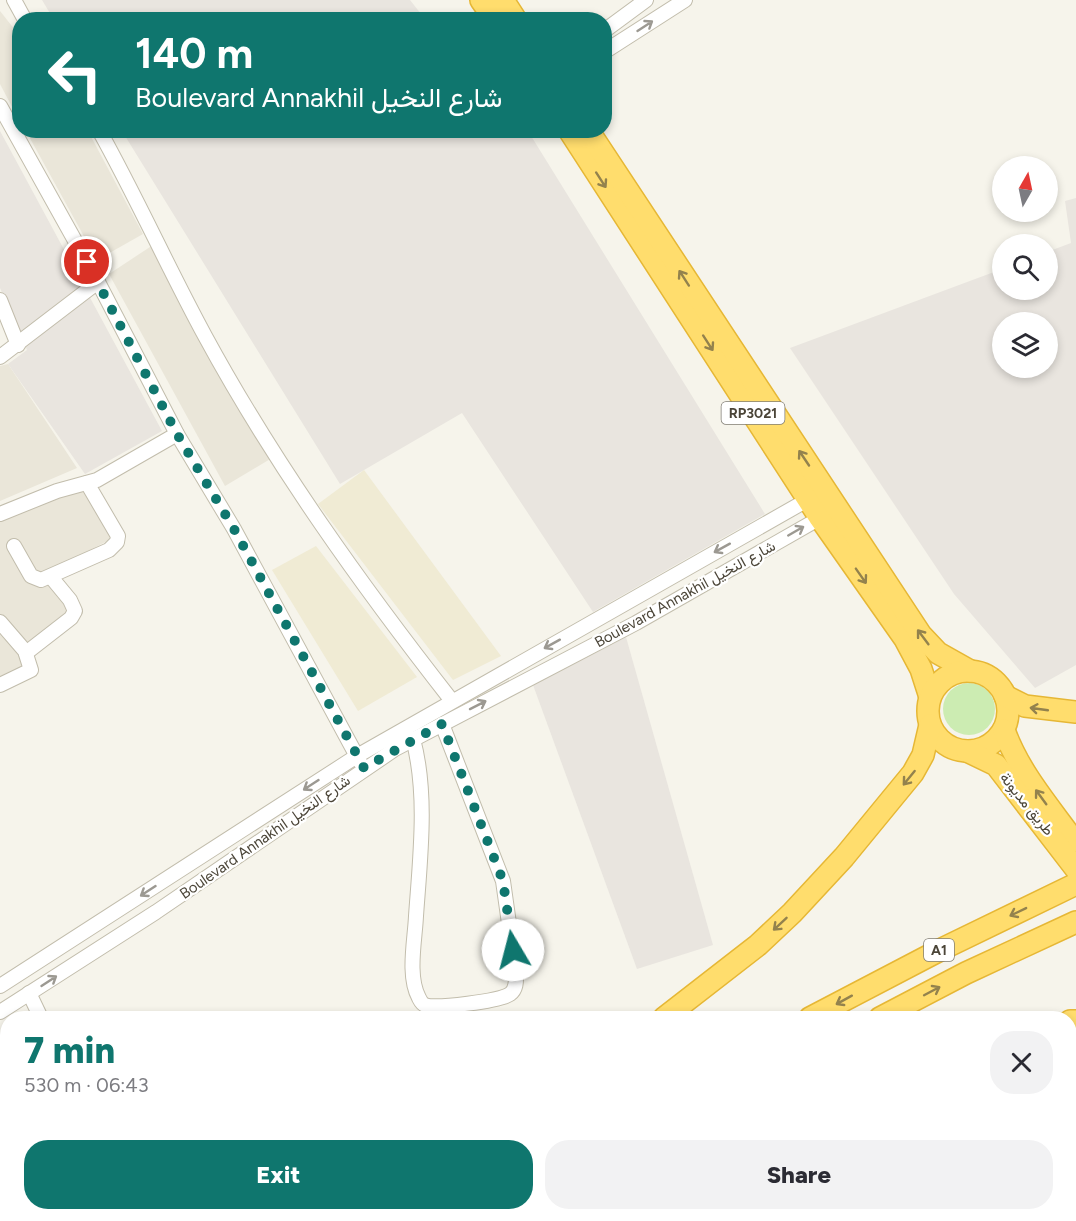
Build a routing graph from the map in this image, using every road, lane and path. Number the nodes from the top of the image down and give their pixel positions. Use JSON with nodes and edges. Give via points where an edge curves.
{"nodes":[{"id":1,"x":646,"y":0,"type":"edge"},
{"id":2,"x":685,"y":0,"type":"edge"},
{"id":3,"x":612,"y":25,"type":"edge"},
{"id":4,"x":612,"y":47,"type":"edge"},
{"id":5,"x":0,"y":106,"type":"edge"},
{"id":6,"x":12,"y":128,"type":"edge"},
{"id":7,"x":18,"y":138,"type":"edge"},
{"id":8,"x":103,"y":138,"type":"edge"},
{"id":9,"x":574,"y":138,"type":"edge"},
{"id":10,"x":593,"y":138,"type":"edge"},
{"id":11,"x":98,"y":282,"type":"junction"},
{"id":12,"x":0,"y":300,"type":"edge"},
{"id":13,"x":18,"y":345,"type":"junction"},
{"id":14,"x":0,"y":357,"type":"edge"},
{"id":15,"x":177,"y":434,"type":"junction"},
{"id":16,"x":87,"y":483,"type":"junction"},
{"id":17,"x":809,"y":499,"type":"junction"},
{"id":18,"x":0,"y":514,"type":"edge"},
{"id":19,"x":820,"y":518,"type":"junction"},
{"id":20,"x":14,"y":546,"type":"dead end"},
{"id":21,"x":51,"y":577,"type":"junction"},
{"id":22,"x":0,"y":622,"type":"edge"},
{"id":23,"x":26,"y":653,"type":"junction"},
{"id":24,"x":970,"y":671,"type":"junction"},
{"id":25,"x":0,"y":685,"type":"edge"},
{"id":26,"x":1005,"y":696,"type":"junction"},
{"id":27,"x":930,"y":697,"type":"junction"},
{"id":28,"x":452,"y":701,"type":"junction"},
{"id":29,"x":1076,"y":712,"type":"edge"},
{"id":30,"x":442,"y":724,"type":"junction"},
{"id":31,"x":930,"y":725,"type":"junction"},
{"id":32,"x":1004,"y":730,"type":"junction"},
{"id":33,"x":414,"y":739,"type":"junction"},
{"id":34,"x":967,"y":751,"type":"junction"},
{"id":35,"x":360,"y":762,"type":"junction"},
{"id":36,"x":1076,"y":844,"type":"edge"},
{"id":37,"x":1074,"y":880,"type":"edge"},
{"id":38,"x":1076,"y":922,"type":"edge"},
{"id":39,"x":0,"y":986,"type":"edge"},
{"id":40,"x":29,"y":993,"type":"junction"},
{"id":41,"x":2,"y":1011,"type":"edge"},
{"id":42,"x":38,"y":1011,"type":"edge"},
{"id":43,"x":673,"y":1011,"type":"edge"},
{"id":44,"x":823,"y":1011,"type":"edge"},
{"id":45,"x":893,"y":1011,"type":"edge"}],
"edges":[{"from":1,"to":3,"type":"street"},
{"from":4,"to":2,"type":"street","one_way":true},
{"from":5,"to":6,"type":"street"},
{"from":7,"to":11,"type":"street"},
{"from":8,"to":28,"type":"street","via":[[205,337],[306,501]]},
{"from":9,"to":17,"type":"highway","number":"RP3021","one_way":true},
{"from":24,"to":10,"type":"highway","number":"RP3021","one_way":true,"via":[[938,653],[921,635]]},
{"from":11,"to":13,"type":"street"},
{"from":11,"to":15,"type":"street"},
{"from":12,"to":13,"type":"street"},
{"from":13,"to":14,"type":"street"},
{"from":15,"to":16,"type":"street"},
{"from":15,"to":35,"type":"street","via":[[234,529]]},
{"from":16,"to":18,"type":"street"},
{"from":16,"to":21,"type":"street","via":[[115,528],[117,542],[109,550]]},
{"from":17,"to":19,"type":"highway","number":"RP3021"},
{"from":17,"to":28,"type":"street","name":"Boulevard Annakhil شارع النخيل","one_way":true},
{"from":19,"to":27,"type":"highway","number":"RP3021","one_way":true,"via":[[905,639]]},
{"from":30,"to":19,"type":"street","name":"Boulevard Annakhil شارع النخيل","one_way":true,"via":[[636,623]]},
{"from":20,"to":21,"type":"street","via":[[35,580]]},
{"from":21,"to":23,"type":"street","via":[[75,611]]},
{"from":22,"to":23,"type":"street"},
{"from":23,"to":25,"type":"street","via":[[31,670]]},
{"from":24,"to":26,"type":"highway","number":"RP3021","via":[[991,679]]},
{"from":24,"to":27,"type":"highway","via":[[946,678]]},
{"from":29,"to":26,"type":"highway","one_way":true,"via":[[1025,706]]},
{"from":26,"to":32,"type":"highway","via":[[1008,713]]},
{"from":27,"to":31,"type":"highway","number":"RP3021"},
{"from":28,"to":35,"type":"street","name":"Boulevard Annakhil شارع النخيل"},
{"from":30,"to":33,"type":"street","name":"Boulevard Annakhil شارع النخيل"},
{"from":30,"to":33,"type":"street","via":[[503,881],[516,973],[516,986],[510,994],[441,1006],[425,1005],[419,1000],[413,961],[420,762]]},
{"from":31,"to":34,"type":"highway","via":[[944,744]]},
{"from":31,"to":43,"type":"highway","one_way":true,"via":[[917,768],[812,893],[758,945]]},
{"from":32,"to":34,"type":"highway","via":[[988,746]]},
{"from":36,"to":32,"type":"highway","name":"طريق مديونة","one_way":true,"via":[[1026,777]]},
{"from":33,"to":35,"type":"street","name":"Boulevard Annakhil شارع النخيل"},
{"from":34,"to":37,"type":"highway","name":"طريق مديونة","via":[[996,765]]},
{"from":35,"to":39,"type":"street","name":"Boulevard Annakhil شارع النخيل","one_way":true},
{"from":40,"to":35,"type":"street","name":"Boulevard Annakhil شارع النخيل","one_way":true,"via":[[156,912]]},
{"from":37,"to":44,"type":"highway","number":"A1","one_way":true},
{"from":45,"to":38,"type":"highway","number":"A1","one_way":true},
{"from":40,"to":41,"type":"street","name":"Boulevard Annakhil شارع النخيل"},
{"from":40,"to":42,"type":"street"}]}
